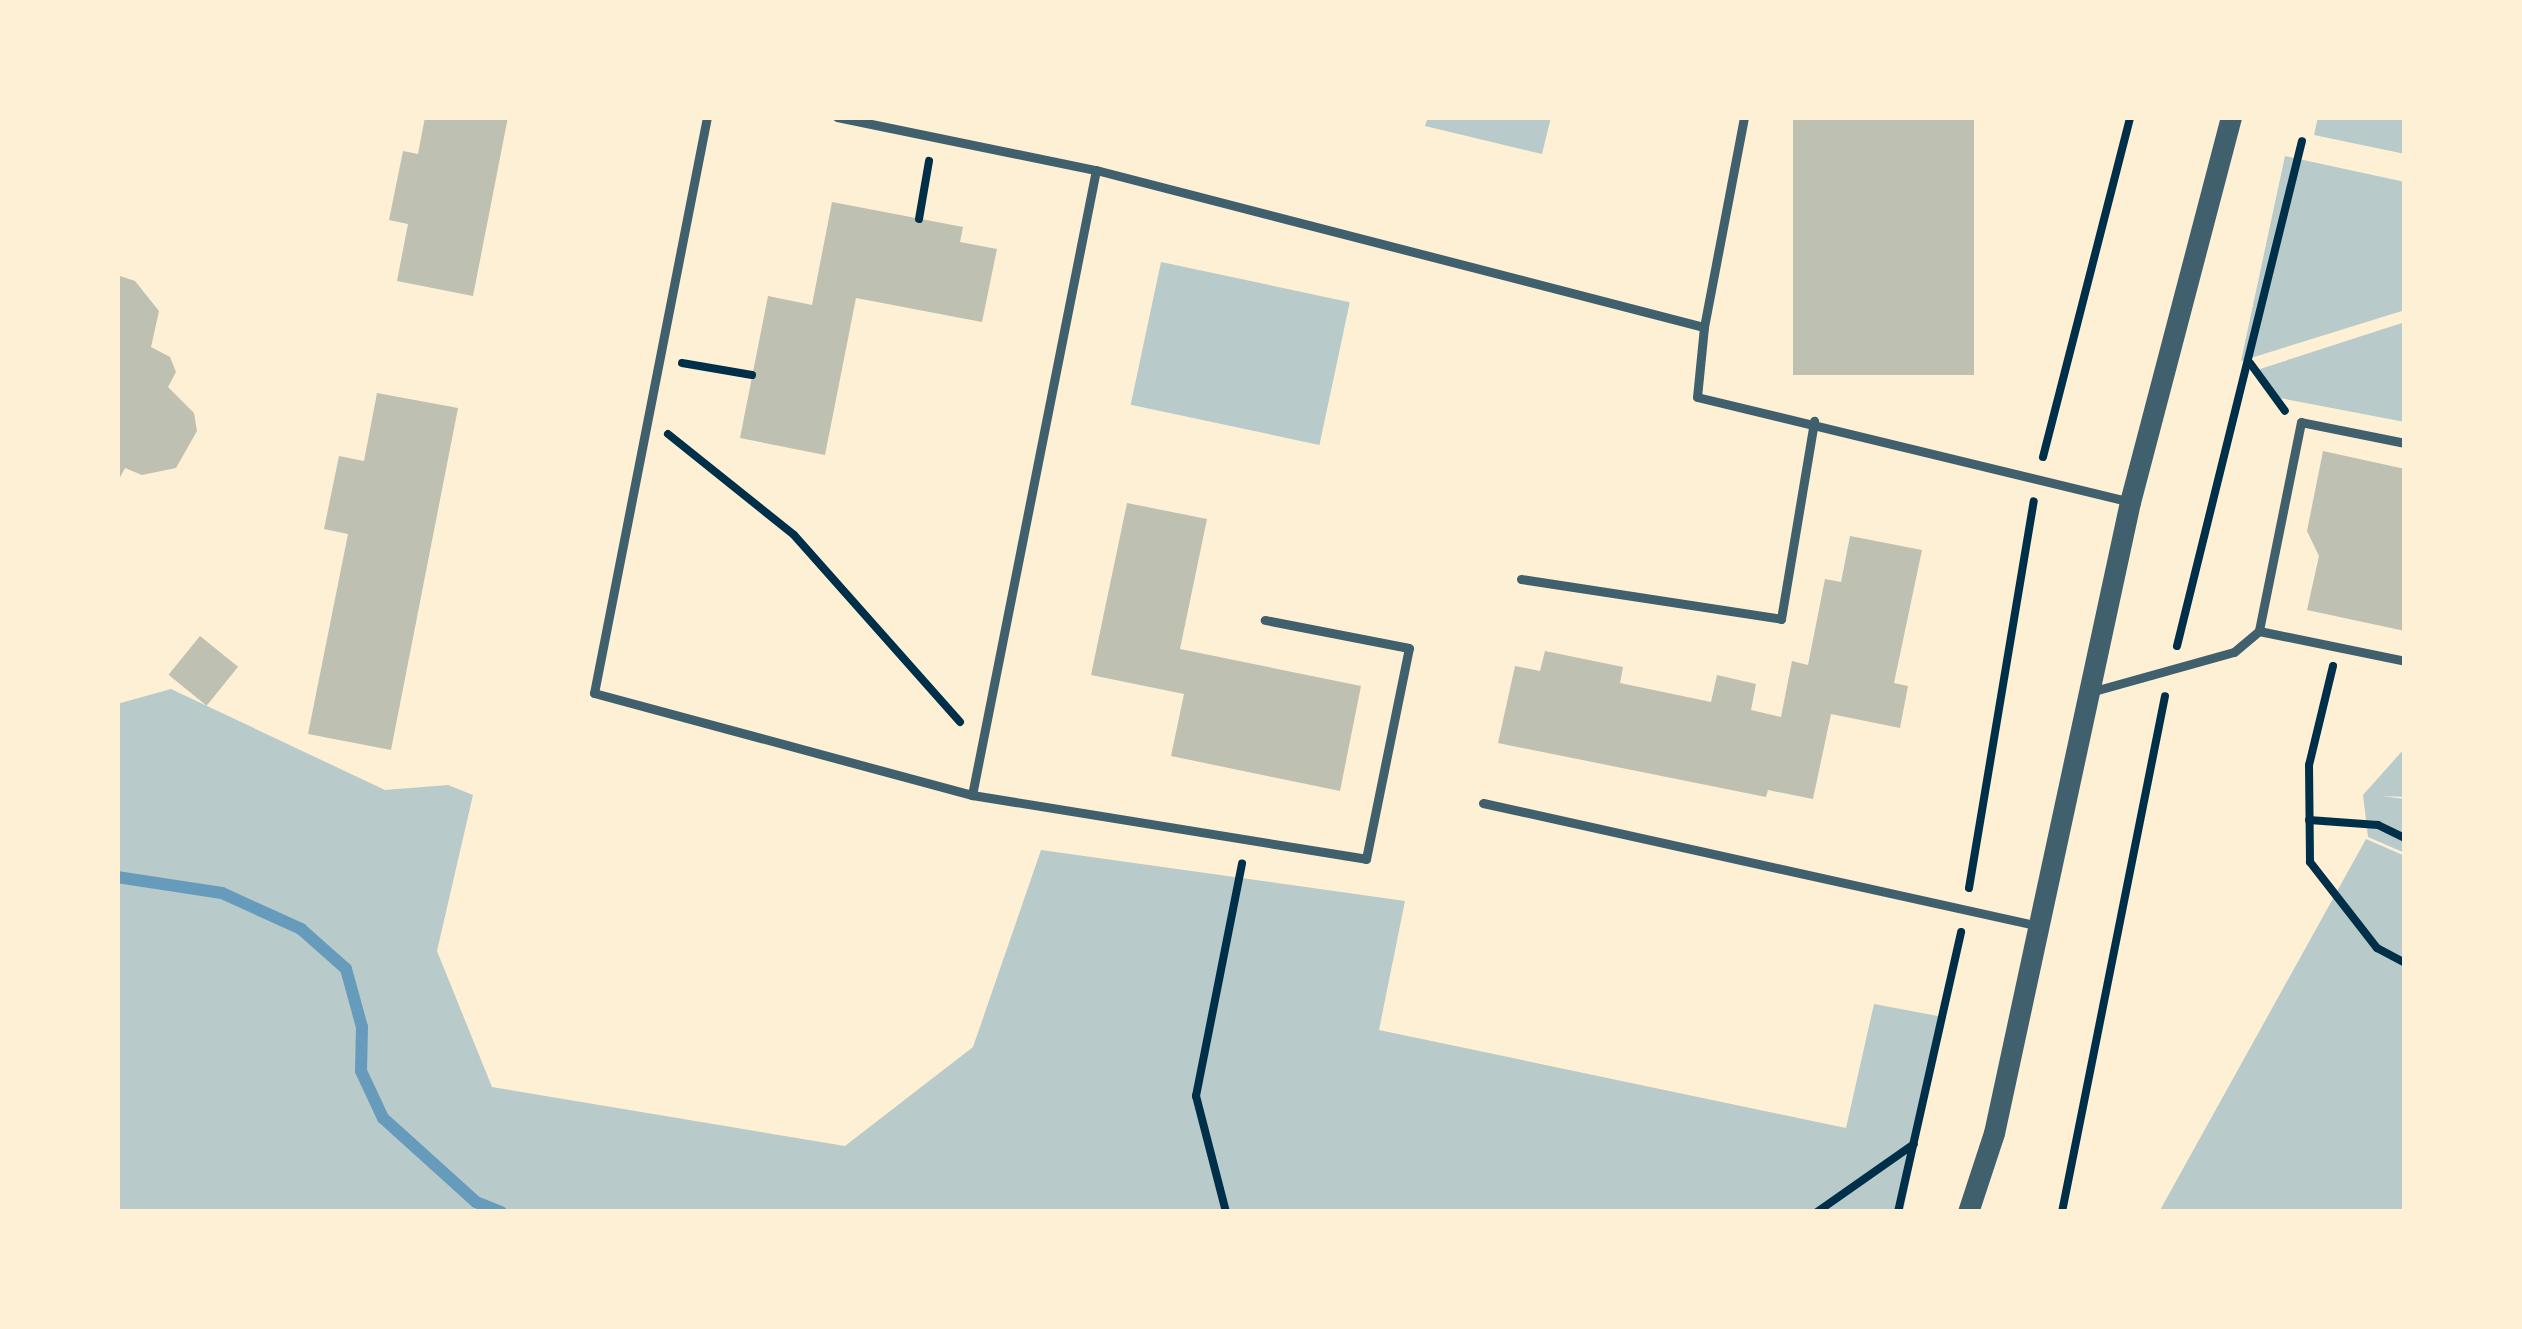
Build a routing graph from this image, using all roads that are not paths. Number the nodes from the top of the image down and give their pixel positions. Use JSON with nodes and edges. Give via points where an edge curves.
{"nodes":[{"id":1,"x":707,"y":117,"type":"edge"},
{"id":2,"x":837,"y":117,"type":"edge"},
{"id":3,"x":1744,"y":117,"type":"edge"},
{"id":4,"x":2231,"y":117,"type":"edge"},
{"id":5,"x":1096,"y":170,"type":"junction"},
{"id":6,"x":1704,"y":327,"type":"junction"},
{"id":7,"x":1814,"y":422,"type":"junction"},
{"id":8,"x":2405,"y":443,"type":"edge"},
{"id":9,"x":2130,"y":502,"type":"junction"},
{"id":10,"x":1521,"y":579,"type":"dead end"},
{"id":11,"x":1265,"y":620,"type":"dead end"},
{"id":12,"x":2259,"y":631,"type":"junction"},
{"id":13,"x":2405,"y":661,"type":"edge"},
{"id":14,"x":2089,"y":692,"type":"junction"},
{"id":15,"x":973,"y":795,"type":"junction"},
{"id":16,"x":1483,"y":803,"type":"dead end"},
{"id":17,"x":2039,"y":926,"type":"junction"},
{"id":18,"x":1968,"y":1212,"type":"edge"}],
"edges":[{"from":1,"to":15,"type":"lane","via":[[594,693]]},
{"from":2,"to":5,"type":"lane"},
{"from":3,"to":6,"type":"lane"},
{"from":4,"to":9,"type":"street"},
{"from":5,"to":6,"type":"lane"},
{"from":5,"to":15,"type":"lane"},
{"from":6,"to":7,"type":"lane","via":[[1697,397]]},
{"from":7,"to":9,"type":"lane"},
{"from":7,"to":10,"type":"lane","via":[[1781,619]]},
{"from":8,"to":12,"type":"lane","via":[[2301,422]]},
{"from":9,"to":14,"type":"street"},
{"from":11,"to":15,"type":"lane","via":[[1409,648],[1366,860]]},
{"from":12,"to":13,"type":"lane"},
{"from":12,"to":14,"type":"lane","via":[[2234,652]]},
{"from":14,"to":17,"type":"street"},
{"from":16,"to":17,"type":"lane"},
{"from":17,"to":18,"type":"street","via":[[1994,1133]]}]}
